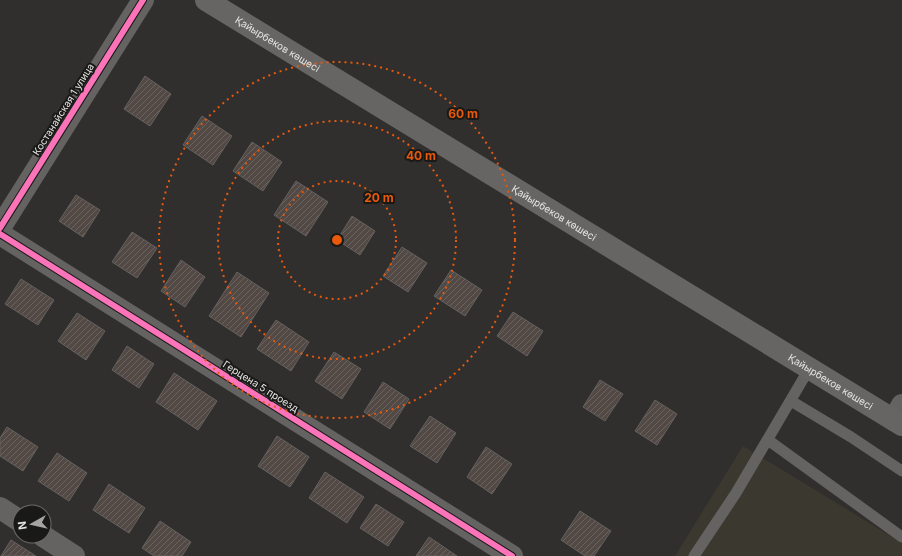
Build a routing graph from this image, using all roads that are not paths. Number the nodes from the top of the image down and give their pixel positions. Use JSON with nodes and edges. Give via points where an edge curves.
{"nodes":[{"id":1,"x":143,"y":0,"type":"edge"},
{"id":2,"x":206,"y":0,"type":"edge"},
{"id":3,"x":0,"y":228,"type":"edge"},
{"id":4,"x":0,"y":234,"type":"edge"},
{"id":5,"x":809,"y":369,"type":"junction"},
{"id":6,"x":791,"y":401,"type":"junction"},
{"id":7,"x":899,"y":417,"type":"edge"},
{"id":8,"x":768,"y":440,"type":"junction"},
{"id":9,"x":902,"y":472,"type":"edge"},
{"id":10,"x":0,"y":508,"type":"edge"},
{"id":11,"x":12,"y":516,"type":"edge"},
{"id":12,"x":902,"y":537,"type":"edge"},
{"id":13,"x":52,"y":542,"type":"edge"},
{"id":14,"x":74,"y":556,"type":"edge"},
{"id":15,"x":512,"y":556,"type":"edge"},
{"id":16,"x":694,"y":556,"type":"edge"}],
"edges":[{"from":1,"to":3,"type":"street","name":"Костанайская 1 улица"},
{"from":2,"to":5,"type":"main road","name":"Қайырбеков көшесі"},
{"from":4,"to":15,"type":"street","name":"Герцена 5 проезд"},
{"from":5,"to":6,"type":"lane"},
{"from":5,"to":7,"type":"main road","name":"Қайырбеков көшесі"},
{"from":6,"to":8,"type":"lane"},
{"from":6,"to":9,"type":"lane","via":[[851,437]]},
{"from":8,"to":12,"type":"lane"},
{"from":8,"to":16,"type":"lane"},
{"from":10,"to":11,"type":"street"},
{"from":13,"to":14,"type":"street"}]}
